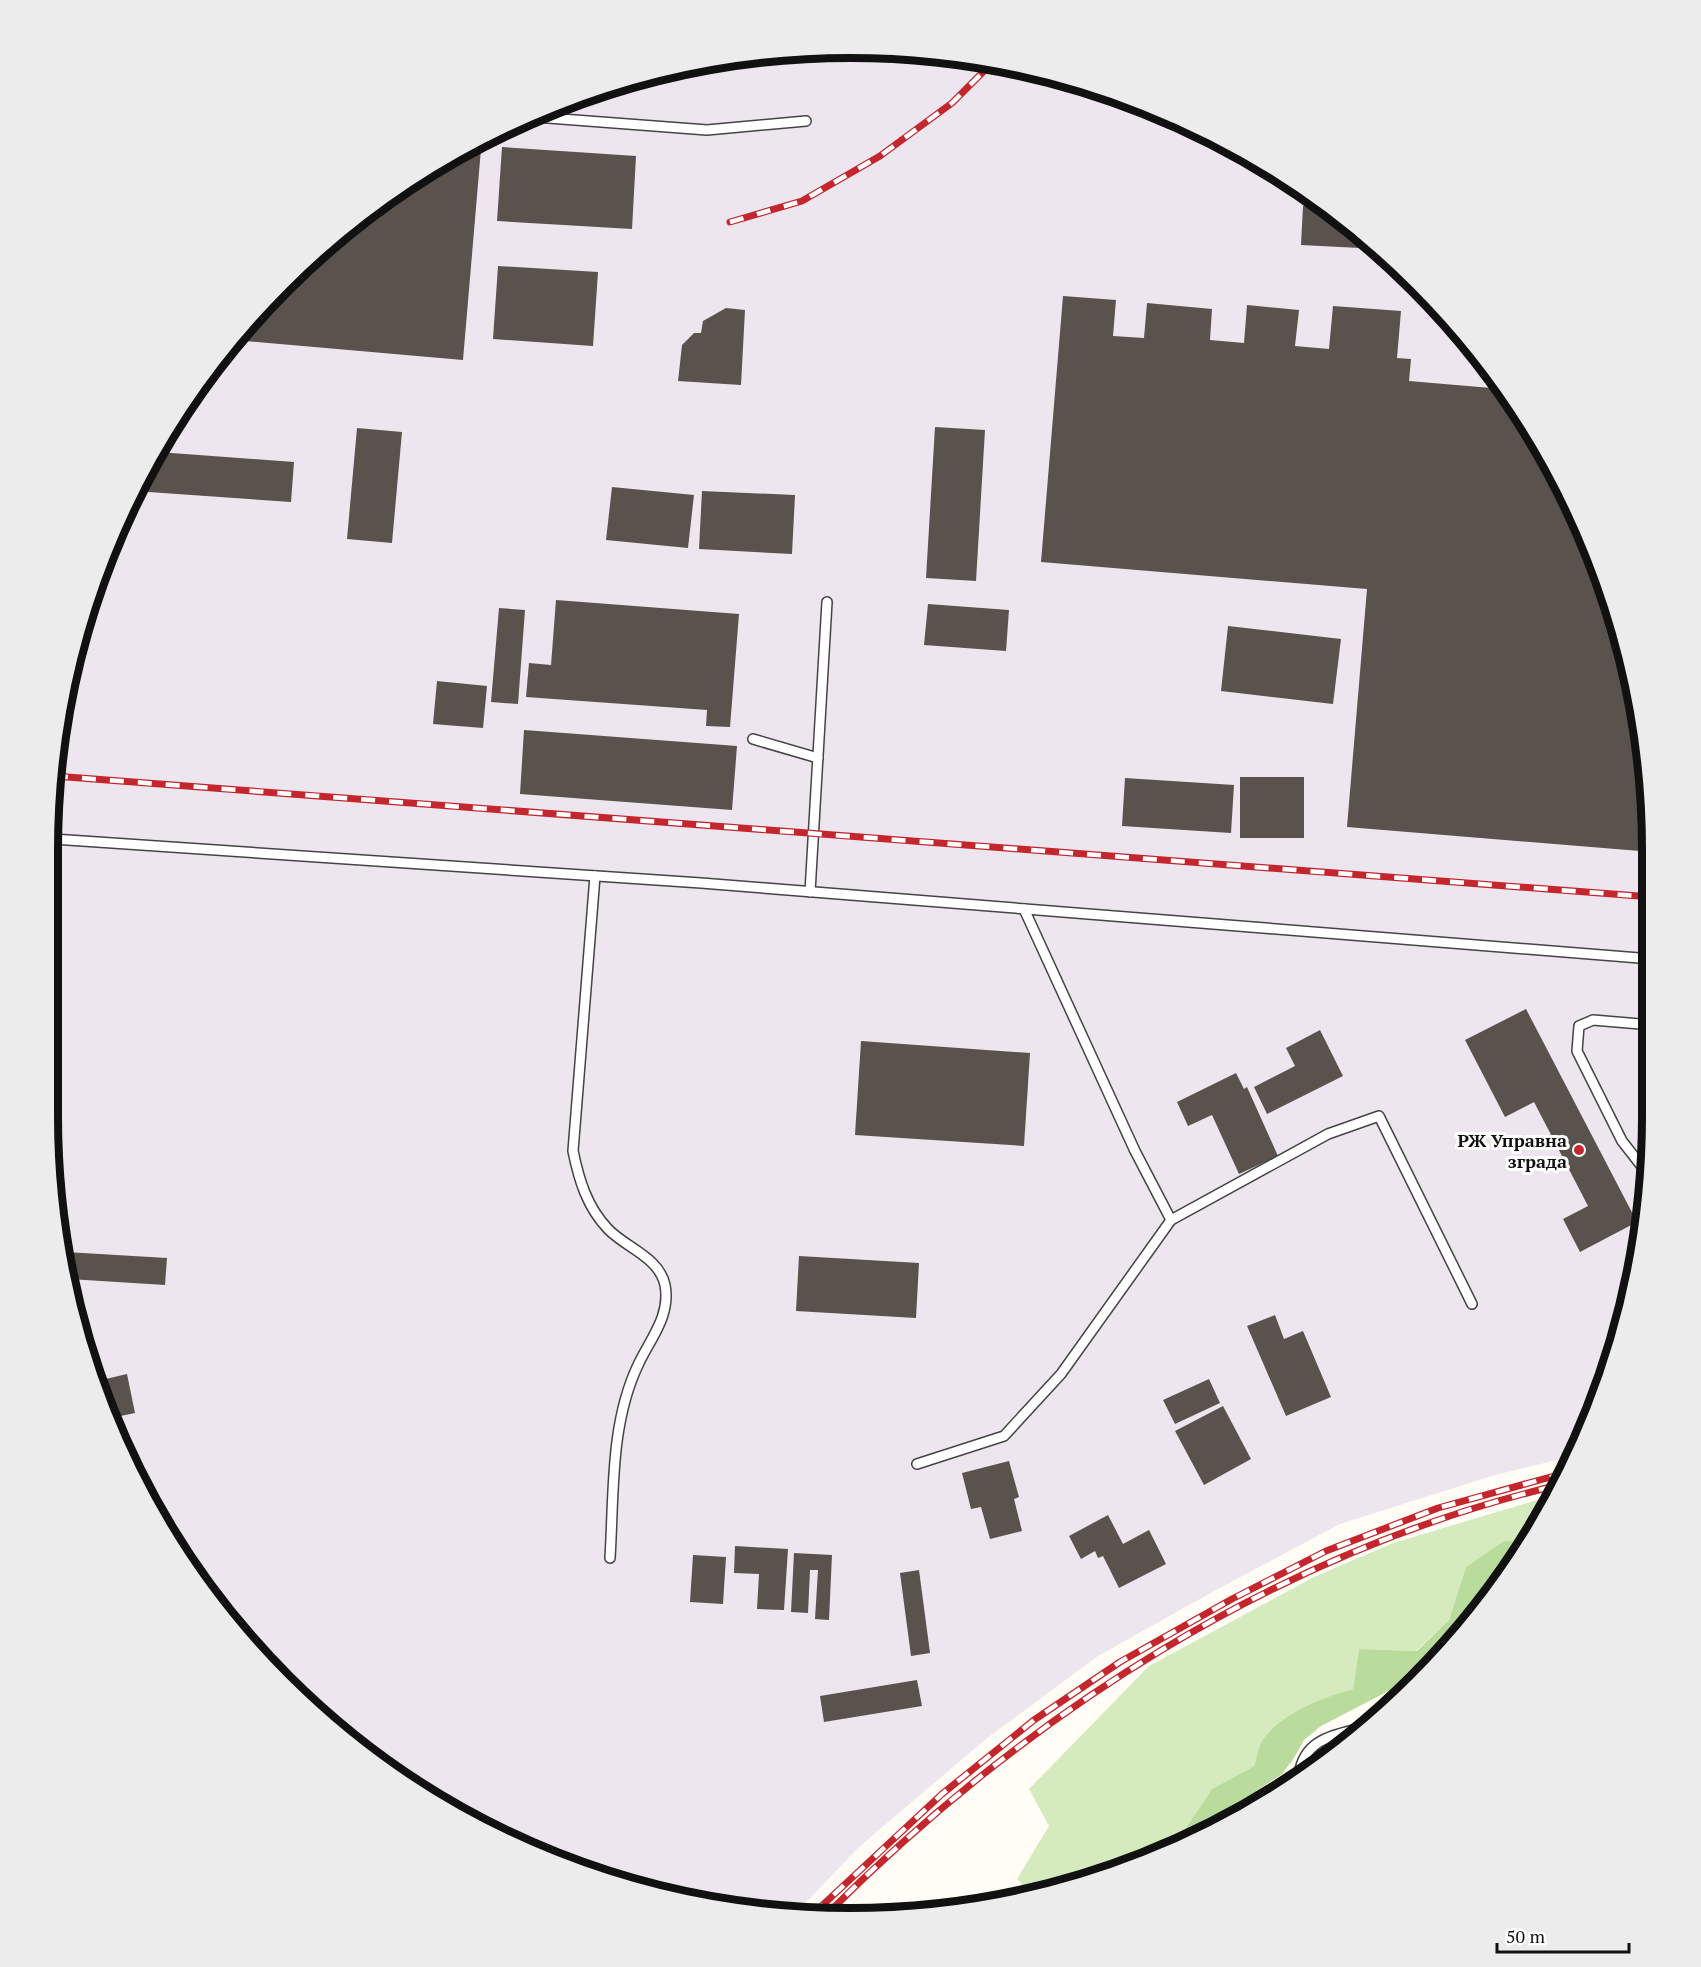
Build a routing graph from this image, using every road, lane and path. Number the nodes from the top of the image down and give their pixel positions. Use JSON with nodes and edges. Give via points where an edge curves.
{"nodes":[{"id":1,"x":549,"y":118,"type":"edge"},
{"id":2,"x":806,"y":121,"type":"dead end"},
{"id":3,"x":827,"y":602,"type":"dead end"},
{"id":4,"x":753,"y":739,"type":"dead end"},
{"id":5,"x":818,"y":758,"type":"junction"},
{"id":6,"x":58,"y":839,"type":"edge"},
{"id":7,"x":595,"y":876,"type":"junction"},
{"id":8,"x":810,"y":892,"type":"junction"},
{"id":9,"x":1024,"y":909,"type":"junction"},
{"id":10,"x":1642,"y":958,"type":"edge"},
{"id":11,"x":1642,"y":1024,"type":"edge"},
{"id":12,"x":1641,"y":1165,"type":"edge"},
{"id":13,"x":1171,"y":1220,"type":"junction"},
{"id":14,"x":1472,"y":1304,"type":"dead end"},
{"id":15,"x":917,"y":1464,"type":"dead end"},
{"id":16,"x":610,"y":1558,"type":"dead end"},
{"id":17,"x":1350,"y":1731,"type":"edge"},
{"id":18,"x":1302,"y":1768,"type":"edge"}],
"edges":[{"from":1,"to":2,"type":"lane","via":[[707,130]]},
{"from":3,"to":5,"type":"lane"},
{"from":4,"to":5,"type":"lane"},
{"from":5,"to":8,"type":"lane"},
{"from":6,"to":7,"type":"lane"},
{"from":7,"to":8,"type":"lane"},
{"from":7,"to":16,"type":"lane","via":[[573,1151],[581,1189],[607,1229],[654,1262],[665,1284],[664,1316],[637,1366],[618,1421]]},
{"from":8,"to":9,"type":"lane"},
{"from":9,"to":10,"type":"lane"},
{"from":9,"to":13,"type":"lane","via":[[1135,1151]]},
{"from":11,"to":12,"type":"lane","via":[[1593,1020],[1579,1026],[1577,1051],[1622,1141]]},
{"from":13,"to":14,"type":"lane","via":[[1328,1134],[1379,1116]]},
{"from":13,"to":15,"type":"lane","via":[[1061,1374],[1004,1436]]},
{"from":17,"to":18,"type":"lane","via":[[1315,1743],[1307,1751]]}]}
